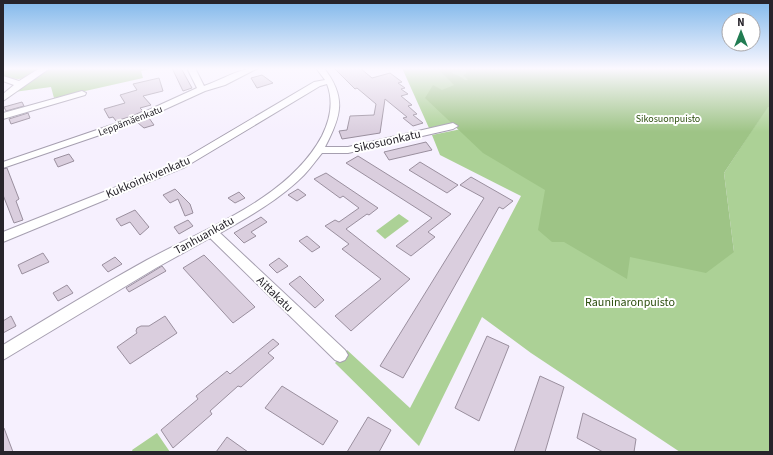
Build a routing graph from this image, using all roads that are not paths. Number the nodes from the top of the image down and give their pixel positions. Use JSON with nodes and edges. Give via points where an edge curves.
{"nodes":[{"id":1,"x":14,"y":89,"type":"edge"},
{"id":2,"x":202,"y":89,"type":"edge"},
{"id":3,"x":308,"y":89,"type":"edge"},
{"id":4,"x":332,"y":89,"type":"edge"},
{"id":5,"x":82,"y":93,"type":"dead end"},
{"id":6,"x":3,"y":98,"type":"edge"},
{"id":7,"x":3,"y":116,"type":"edge"},
{"id":8,"x":453,"y":126,"type":"dead end"},
{"id":9,"x":319,"y":150,"type":"junction"},
{"id":10,"x":3,"y":165,"type":"edge"},
{"id":11,"x":211,"y":232,"type":"junction"},
{"id":12,"x":3,"y":237,"type":"edge"},
{"id":13,"x":3,"y":353,"type":"edge"},
{"id":14,"x":340,"y":356,"type":"dead end"}],
"edges":[{"from":1,"to":6,"type":"street"},
{"from":2,"to":10,"type":"street","name":"Leppämäenkatu","via":[[132,121]]},
{"from":3,"to":12,"type":"street","name":"Kukkoinkivenkatu","via":[[181,165]]},
{"from":4,"to":9,"type":"street","name":"Tanhuankatu","via":[[335,109],[330,131]]},
{"from":5,"to":7,"type":"street"},
{"from":8,"to":9,"type":"street","name":"Sikosuonkatu","via":[[360,148]]},
{"from":9,"to":11,"type":"street","name":"Tanhuankatu","via":[[282,188],[262,203]]},
{"from":11,"to":13,"type":"street","name":"Tanhuankatu","via":[[153,262]]},
{"from":11,"to":14,"type":"street","name":"Aittakatu"}]}
